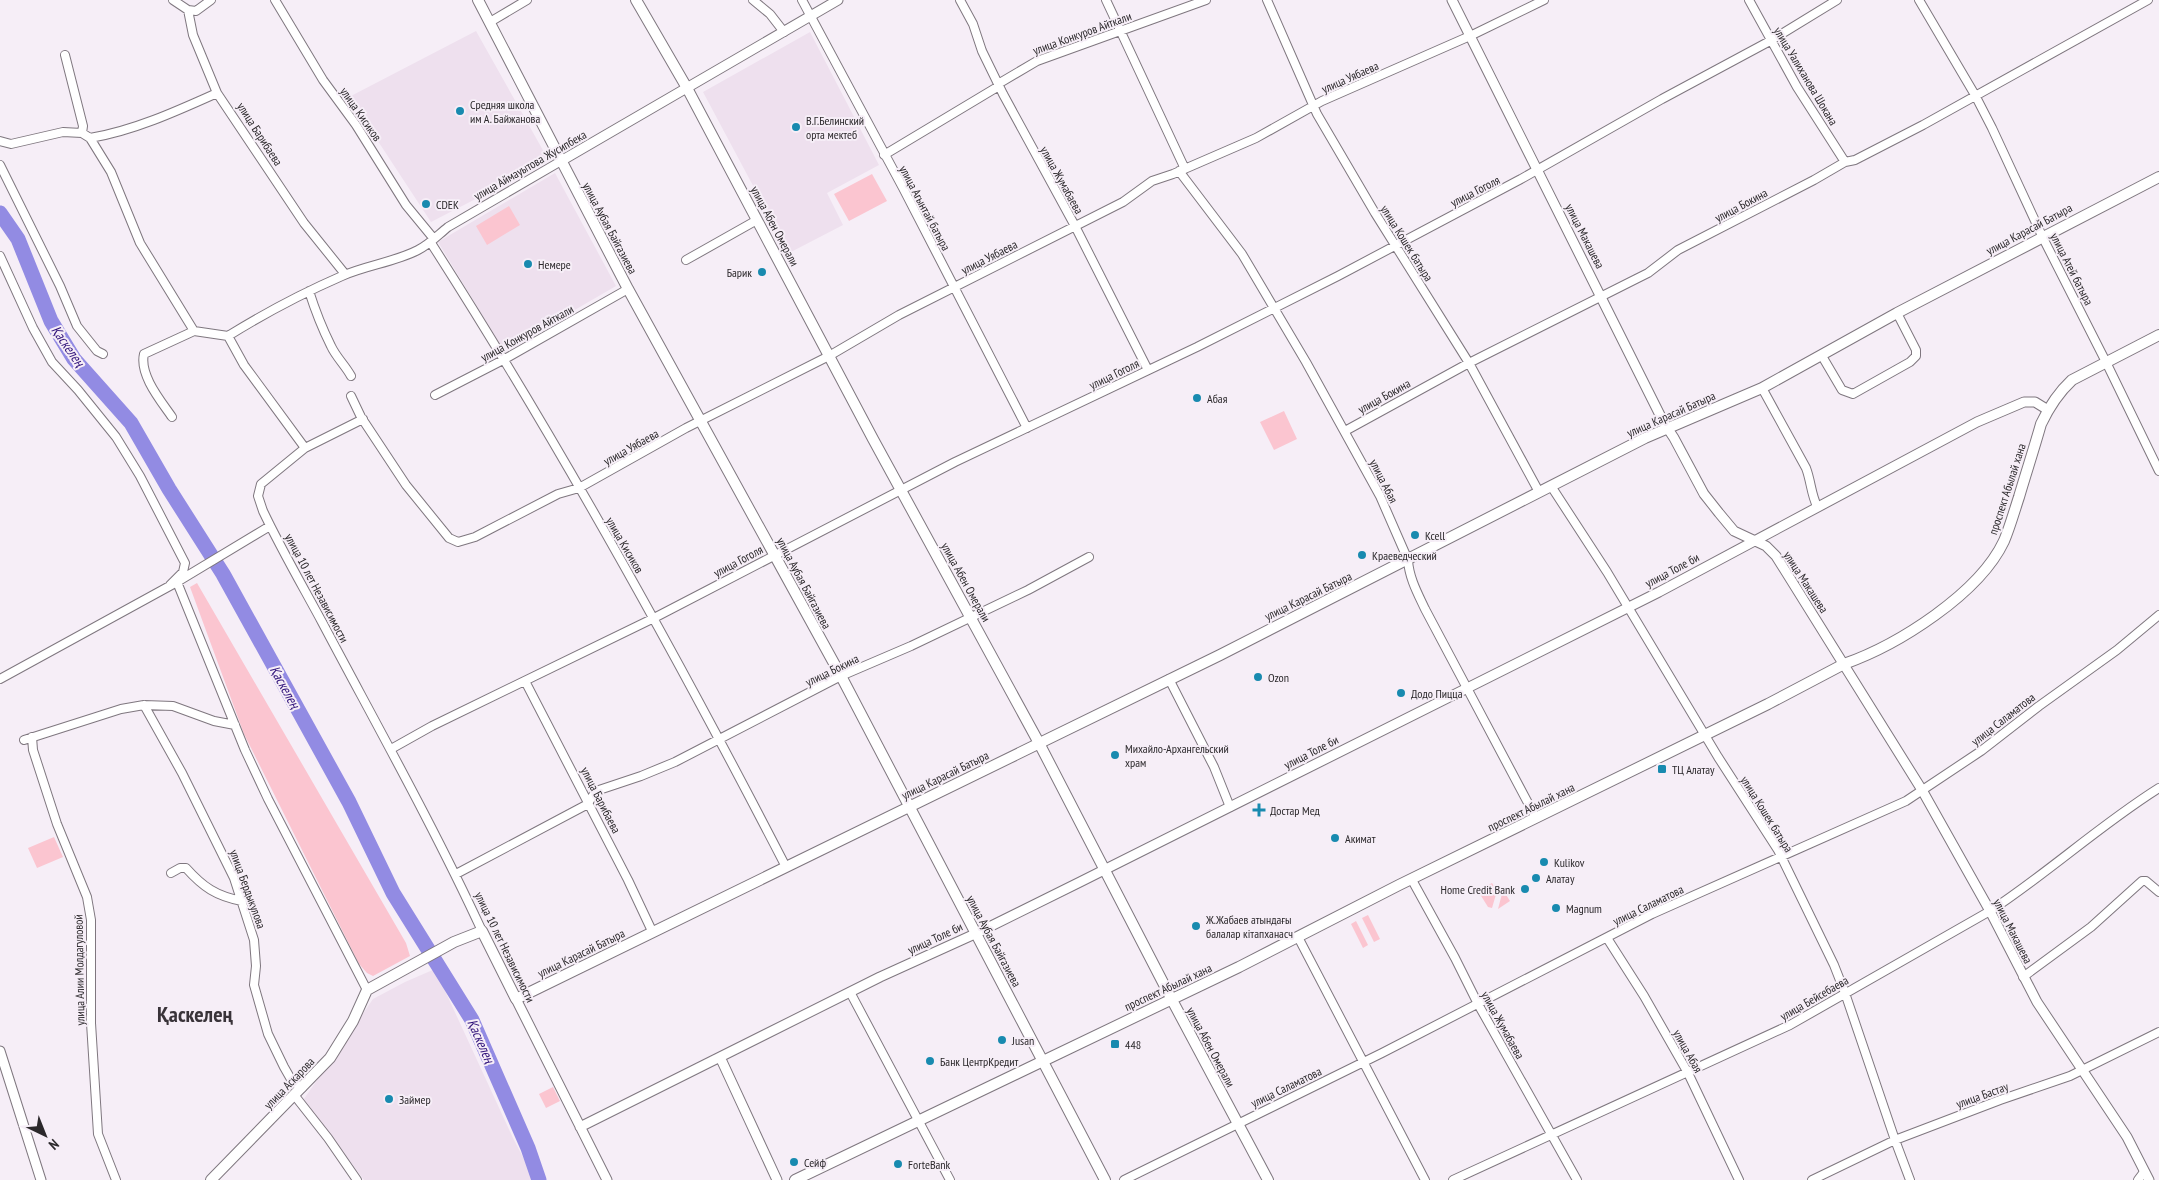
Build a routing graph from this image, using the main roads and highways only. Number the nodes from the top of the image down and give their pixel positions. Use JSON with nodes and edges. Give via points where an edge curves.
{"nodes":[{"id":1,"x":478,"y":0,"type":"edge"},
{"id":2,"x":636,"y":0,"type":"edge"},
{"id":3,"x":2159,"y":176,"type":"edge"},
{"id":4,"x":2159,"y":335,"type":"edge"},
{"id":5,"x":1039,"y":743,"type":"junction"},
{"id":6,"x":909,"y":806,"type":"junction"},
{"id":7,"x":368,"y":990,"type":"joint"},
{"id":8,"x":516,"y":999,"type":"joint"},
{"id":9,"x":1172,"y":1000,"type":"junction"},
{"id":10,"x":1043,"y":1061,"type":"junction"},
{"id":11,"x":211,"y":1180,"type":"edge"},
{"id":12,"x":795,"y":1180,"type":"edge"},
{"id":13,"x":1105,"y":1180,"type":"edge"},
{"id":14,"x":1268,"y":1180,"type":"edge"}],
"edges":[{"from":1,"to":6,"type":"main road","name":"улица Аубая Байгазиева","via":[[628,289]]},
{"from":2,"to":5,"type":"main road","name":"улица Абен Омерали","via":[[687,88]]},
{"from":3,"to":5,"type":"main road","name":"улица Карасай Батыра","via":[[1897,313],[1762,388],[1668,428]]},
{"from":4,"to":9,"type":"main road","name":"проспект Абылай хана","via":[[2072,380],[2062,390],[2042,424],[2003,542],[1967,589],[1922,624],[1858,659]]},
{"from":5,"to":6,"type":"main road","name":"улица Карасай Батыра"},
{"from":5,"to":9,"type":"main road","name":"улица Абен Омерали"},
{"from":6,"to":8,"type":"main road","name":"улица Карасай Батыра"},
{"from":6,"to":10,"type":"main road","name":"улица Аубая Байгазиева"},
{"from":7,"to":8,"type":"main road","name":"улица 10 лет Независимости","via":[[454,942],[482,931]]},
{"from":7,"to":11,"type":"main road","name":"улица Аскарова","via":[[330,1058]]},
{"from":9,"to":10,"type":"main road","name":"проспект Абылай хана"},
{"from":9,"to":14,"type":"main road","name":"улица Абен Омерали"},
{"from":10,"to":12,"type":"main road","name":"проспект Абылай хана"},
{"from":10,"to":13,"type":"main road","name":"улица Аубая Байгазиева"}]}
